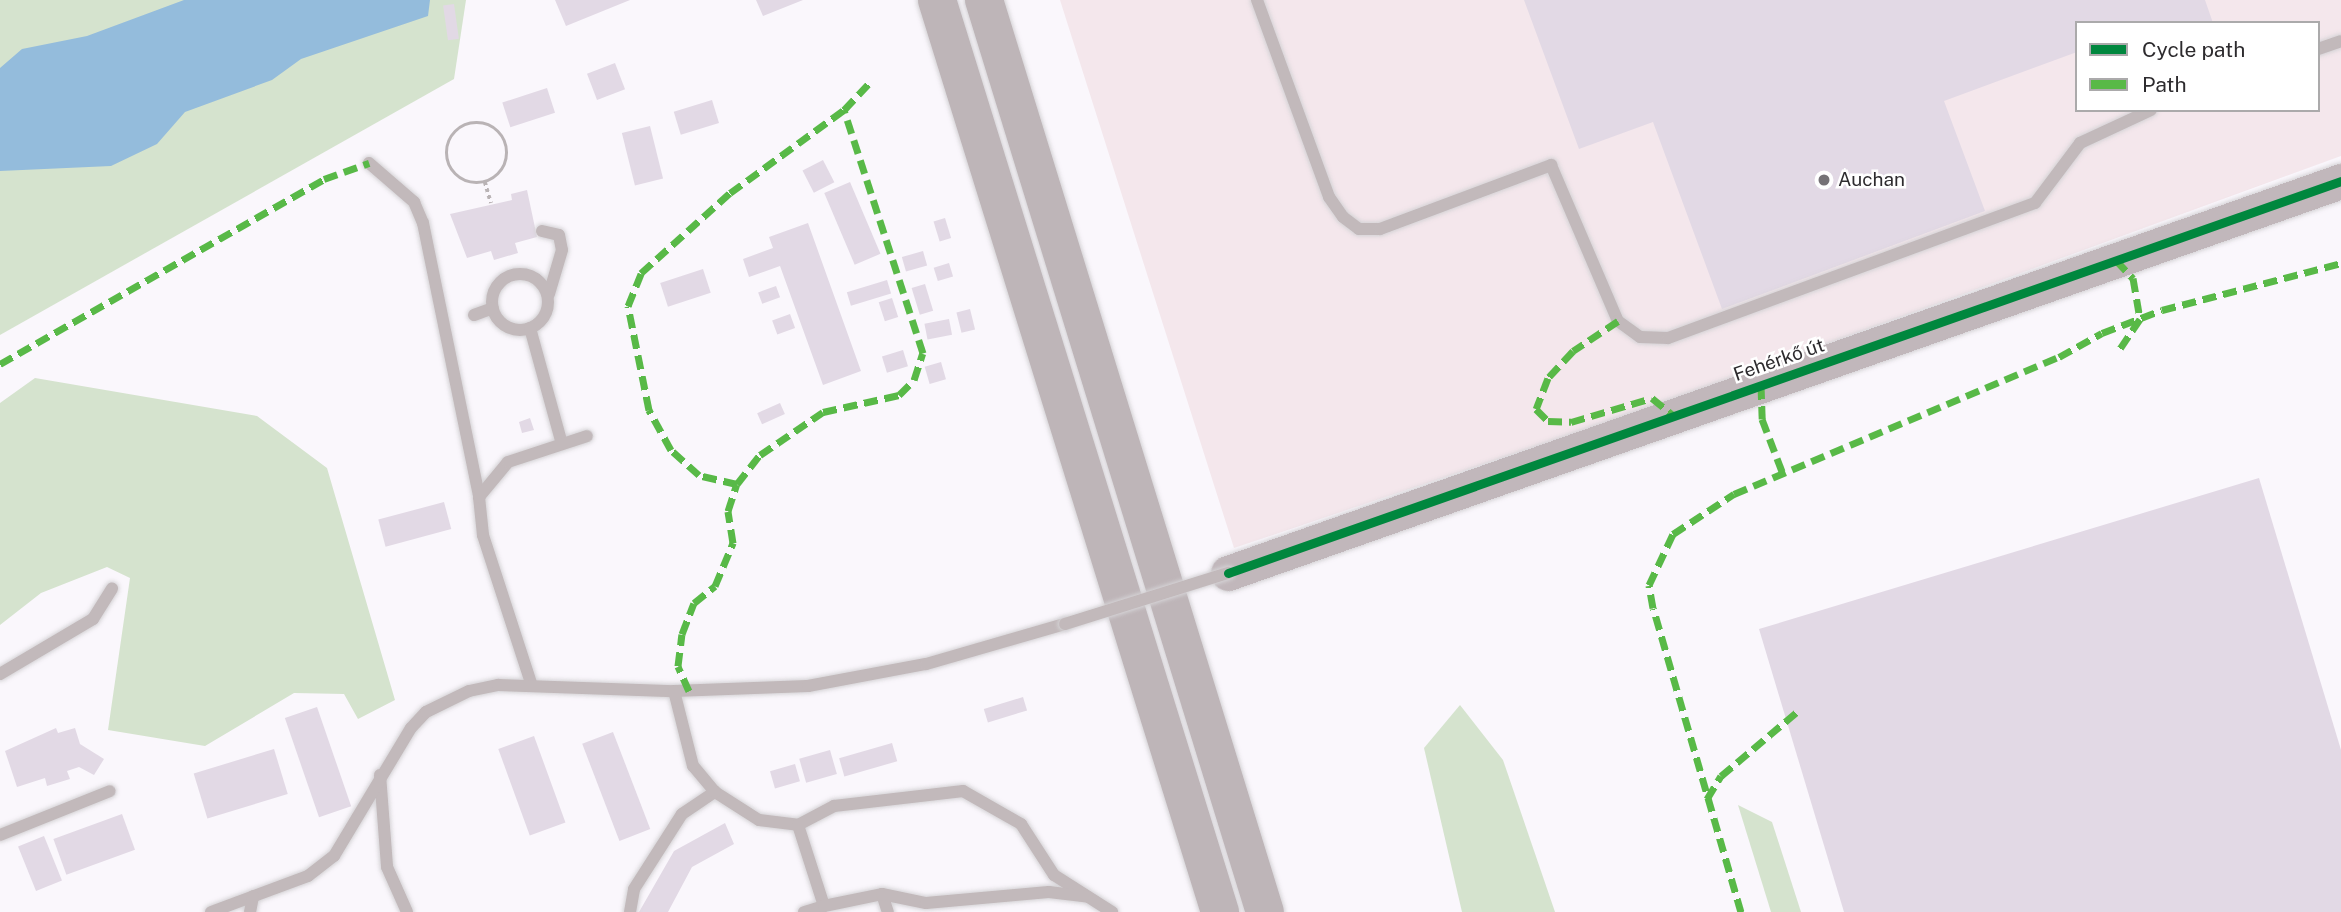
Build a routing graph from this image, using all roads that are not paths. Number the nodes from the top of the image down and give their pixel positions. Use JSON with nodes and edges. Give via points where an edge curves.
{"nodes":[{"id":1,"x":937,"y":0,"type":"edge"},
{"id":2,"x":984,"y":0,"type":"edge"},
{"id":3,"x":1257,"y":0,"type":"edge"},
{"id":4,"x":2341,"y":41,"type":"edge"},
{"id":5,"x":2320,"y":48,"type":"edge"},
{"id":6,"x":2147,"y":112,"type":"edge"},
{"id":7,"x":369,"y":163,"type":"dead end"},
{"id":8,"x":2341,"y":181,"type":"edge"},
{"id":9,"x":542,"y":231,"type":"dead end"},
{"id":10,"x":548,"y":294,"type":"junction"},
{"id":11,"x":493,"y":308,"type":"junction"},
{"id":12,"x":474,"y":315,"type":"dead end"},
{"id":13,"x":530,"y":328,"type":"junction"},
{"id":14,"x":587,"y":436,"type":"dead end"},
{"id":15,"x":562,"y":444,"type":"junction"},
{"id":16,"x":479,"y":497,"type":"junction"},
{"id":17,"x":1228,"y":573,"type":"joint"},
{"id":18,"x":112,"y":589,"type":"dead end"},
{"id":19,"x":0,"y":674,"type":"edge"},
{"id":20,"x":532,"y":685,"type":"junction"},
{"id":21,"x":674,"y":691,"type":"junction"},
{"id":22,"x":380,"y":775,"type":"junction"},
{"id":23,"x":110,"y":791,"type":"dead end"},
{"id":24,"x":715,"y":792,"type":"junction"},
{"id":25,"x":798,"y":825,"type":"junction"},
{"id":26,"x":0,"y":835,"type":"edge"},
{"id":27,"x":882,"y":894,"type":"junction"},
{"id":28,"x":253,"y":896,"type":"junction"},
{"id":29,"x":824,"y":906,"type":"junction"},
{"id":30,"x":1104,"y":907,"type":"edge"},
{"id":31,"x":211,"y":912,"type":"edge"},
{"id":32,"x":250,"y":912,"type":"edge"},
{"id":33,"x":407,"y":912,"type":"edge"},
{"id":34,"x":630,"y":912,"type":"edge"},
{"id":35,"x":804,"y":912,"type":"edge"},
{"id":36,"x":888,"y":912,"type":"edge"},
{"id":37,"x":1220,"y":912,"type":"edge"},
{"id":38,"x":1265,"y":912,"type":"edge"}],
"edges":[{"from":1,"to":37,"type":"highway"},
{"from":2,"to":38,"type":"highway"},
{"from":3,"to":6,"type":"lane","via":[[1329,197],[1343,216],[1359,229],[1380,229],[1551,165],[1618,321],[1640,337],[1668,338],[2035,203],[2080,143]]},
{"from":4,"to":5,"type":"lane"},
{"from":7,"to":16,"type":"lane","via":[[414,202],[424,223]]},
{"from":8,"to":17,"type":"street","name":"Fehérkő út"},
{"from":9,"to":10,"type":"lane","via":[[559,235],[562,250]]},
{"from":10,"to":11,"type":"lane","via":[[540,280],[509,275],[496,285]]},
{"from":10,"to":13,"type":"lane","via":[[548,310]]},
{"from":11,"to":12,"type":"lane"},
{"from":11,"to":13,"type":"lane","via":[[508,328]]},
{"from":13,"to":15,"type":"lane"},
{"from":14,"to":15,"type":"lane"},
{"from":15,"to":16,"type":"lane","via":[[508,462]]},
{"from":16,"to":20,"type":"lane","via":[[484,535]]},
{"from":17,"to":21,"type":"lane","bridge":true,"via":[[1065,624],[838,681]]},
{"from":18,"to":19,"type":"lane","via":[[93,619]]},
{"from":20,"to":21,"type":"lane"},
{"from":20,"to":22,"type":"lane","via":[[498,685],[443,702],[411,728]]},
{"from":21,"to":24,"type":"lane","via":[[693,766]]},
{"from":22,"to":28,"type":"lane","via":[[334,856],[308,876]]},
{"from":22,"to":33,"type":"lane","via":[[387,867]]},
{"from":23,"to":26,"type":"lane"},
{"from":24,"to":25,"type":"lane","via":[[759,820]]},
{"from":24,"to":34,"type":"lane","via":[[682,814],[634,889]]},
{"from":25,"to":29,"type":"lane"},
{"from":25,"to":30,"type":"lane","via":[[834,806],[963,791],[1021,824],[1054,875]]},
{"from":27,"to":29,"type":"lane"},
{"from":27,"to":30,"type":"lane","via":[[926,903],[1049,892]]},
{"from":27,"to":36,"type":"lane"},
{"from":28,"to":31,"type":"lane"},
{"from":28,"to":32,"type":"lane"},
{"from":29,"to":35,"type":"lane"}]}
